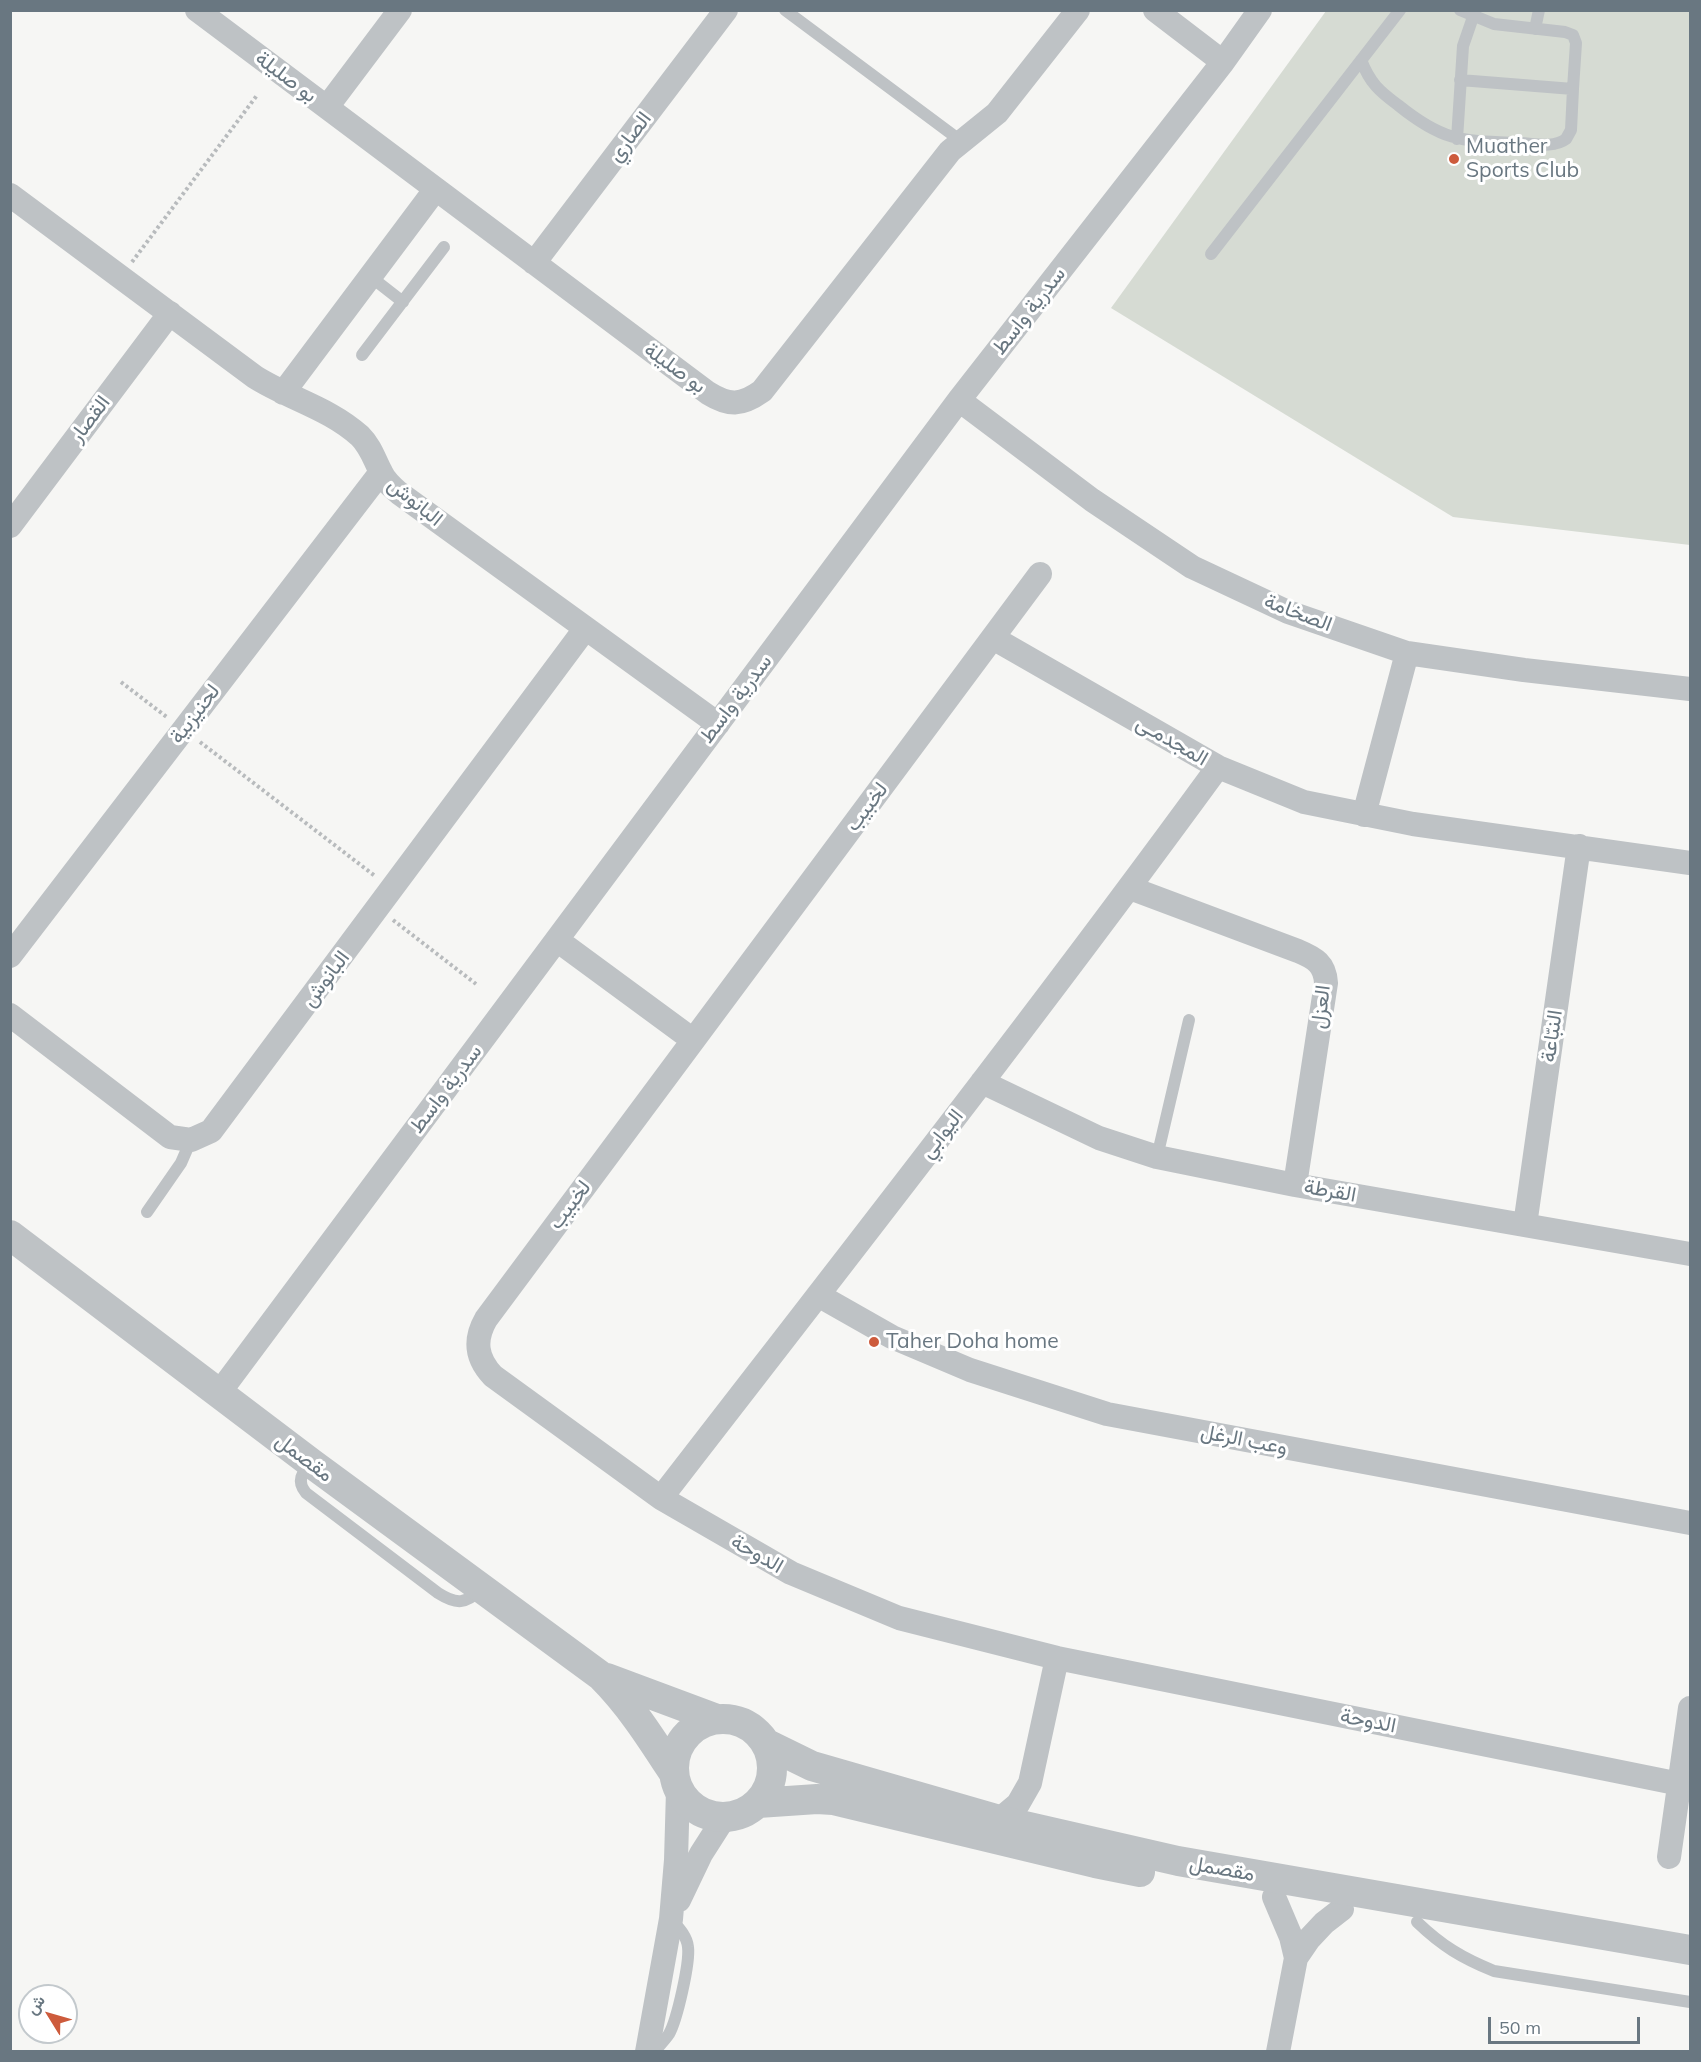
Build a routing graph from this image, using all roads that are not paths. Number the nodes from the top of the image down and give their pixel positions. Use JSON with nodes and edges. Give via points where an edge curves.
{"nodes":[{"id":1,"x":197,"y":10,"type":"edge"},
{"id":2,"x":400,"y":10,"type":"edge"},
{"id":3,"x":726,"y":10,"type":"edge"},
{"id":4,"x":785,"y":10,"type":"edge"},
{"id":5,"x":1078,"y":10,"type":"edge"},
{"id":6,"x":1155,"y":10,"type":"edge"},
{"id":7,"x":1260,"y":10,"type":"edge"},
{"id":8,"x":1400,"y":10,"type":"edge"},
{"id":9,"x":1460,"y":10,"type":"edge"},
{"id":10,"x":1539,"y":10,"type":"edge"},
{"id":11,"x":1473,"y":17,"type":"junction"},
{"id":12,"x":1535,"y":28,"type":"junction"},
{"id":13,"x":1361,"y":60,"type":"junction"},
{"id":14,"x":1223,"y":62,"type":"junction"},
{"id":15,"x":1460,"y":80,"type":"junction"},
{"id":16,"x":1573,"y":89,"type":"junction"},
{"id":17,"x":327,"y":107,"type":"junction"},
{"id":18,"x":1457,"y":139,"type":"junction"},
{"id":19,"x":961,"y":141,"type":"junction"},
{"id":20,"x":435,"y":190,"type":"junction"},
{"id":21,"x":10,"y":195,"type":"edge"},
{"id":22,"x":444,"y":247,"type":"dead end"},
{"id":23,"x":1211,"y":254,"type":"dead end"},
{"id":24,"x":534,"y":263,"type":"junction"},
{"id":25,"x":371,"y":277,"type":"junction"},
{"id":26,"x":403,"y":302,"type":"junction"},
{"id":27,"x":170,"y":313,"type":"junction"},
{"id":28,"x":363,"y":355,"type":"dead end"},
{"id":29,"x":283,"y":393,"type":"junction"},
{"id":30,"x":959,"y":400,"type":"junction"},
{"id":31,"x":381,"y":472,"type":"junction"},
{"id":32,"x":10,"y":526,"type":"edge"},
{"id":33,"x":1041,"y":574,"type":"dead end"},
{"id":34,"x":585,"y":629,"type":"junction"},
{"id":35,"x":993,"y":638,"type":"junction"},
{"id":36,"x":1407,"y":652,"type":"junction"},
{"id":37,"x":1690,"y":688,"type":"edge"},
{"id":38,"x":718,"y":724,"type":"junction"},
{"id":39,"x":1218,"y":767,"type":"junction"},
{"id":40,"x":1364,"y":815,"type":"junction"},
{"id":41,"x":1579,"y":846,"type":"junction"},
{"id":42,"x":1690,"y":863,"type":"edge"},
{"id":43,"x":1130,"y":888,"type":"junction"},
{"id":44,"x":557,"y":940,"type":"junction"},
{"id":45,"x":10,"y":956,"type":"edge"},
{"id":46,"x":10,"y":1015,"type":"edge"},
{"id":47,"x":1189,"y":1020,"type":"dead end"},
{"id":48,"x":693,"y":1040,"type":"junction"},
{"id":49,"x":982,"y":1082,"type":"junction"},
{"id":50,"x":191,"y":1140,"type":"junction"},
{"id":51,"x":1158,"y":1157,"type":"junction"},
{"id":52,"x":1295,"y":1185,"type":"junction"},
{"id":53,"x":147,"y":1212,"type":"dead end"},
{"id":54,"x":1525,"y":1225,"type":"junction"},
{"id":55,"x":10,"y":1235,"type":"edge"},
{"id":56,"x":1690,"y":1254,"type":"edge"},
{"id":57,"x":818,"y":1295,"type":"junction"},
{"id":58,"x":494,"y":1376,"type":"joint"},
{"id":59,"x":219,"y":1393,"type":"junction"},
{"id":60,"x":661,"y":1498,"type":"junction"},
{"id":61,"x":1690,"y":1523,"type":"edge"},
{"id":62,"x":1057,"y":1658,"type":"junction"},
{"id":63,"x":601,"y":1676,"type":"junction"},
{"id":64,"x":1690,"y":1708,"type":"edge"},
{"id":65,"x":717,"y":1719,"type":"junction"},
{"id":66,"x":765,"y":1743,"type":"junction"},
{"id":67,"x":676,"y":1781,"type":"junction"},
{"id":68,"x":1030,"y":1783,"type":"junction"},
{"id":69,"x":1680,"y":1784,"type":"junction"},
{"id":70,"x":758,"y":1803,"type":"junction"},
{"id":71,"x":724,"y":1818,"type":"junction"},
{"id":72,"x":999,"y":1820,"type":"junction"},
{"id":73,"x":1047,"y":1830,"type":"junction"},
{"id":74,"x":1669,"y":1857,"type":"dead end"},
{"id":75,"x":1275,"y":1897,"type":"junction"},
{"id":76,"x":1342,"y":1909,"type":"junction"},
{"id":77,"x":671,"y":1919,"type":"junction"},
{"id":78,"x":1417,"y":1922,"type":"junction"},
{"id":79,"x":1690,"y":1950,"type":"edge"},
{"id":80,"x":1296,"y":1958,"type":"junction"},
{"id":81,"x":1690,"y":1967,"type":"edge"},
{"id":82,"x":1690,"y":2002,"type":"edge"},
{"id":83,"x":1280,"y":2050,"type":"edge"},
{"id":84,"x":647,"y":2052,"type":"edge"},
{"id":85,"x":654,"y":2052,"type":"edge"}],
"edges":[{"from":1,"to":17,"type":"street","name":"بو صليلة"},
{"from":2,"to":17,"type":"street"},
{"from":3,"to":24,"type":"street","name":"الصاري"},
{"from":4,"to":19,"type":"lane"},
{"from":5,"to":19,"type":"street","name":"بو صليلة","via":[[997,113]]},
{"from":6,"to":14,"type":"street"},
{"from":7,"to":14,"type":"street","name":"سدرية واسط"},
{"from":8,"to":13,"type":"lane"},
{"from":9,"to":11,"type":"lane"},
{"from":10,"to":12,"type":"lane"},
{"from":11,"to":12,"type":"lane","via":[[1494,24]]},
{"from":11,"to":15,"type":"lane","via":[[1463,46]]},
{"from":12,"to":16,"type":"lane","via":[[1569,33],[1575,38]]},
{"from":13,"to":18,"type":"lane","via":[[1377,89],[1420,123]]},
{"from":13,"to":23,"type":"lane"},
{"from":14,"to":30,"type":"street","name":"سدرية واسط"},
{"from":15,"to":16,"type":"lane"},
{"from":15,"to":18,"type":"lane"},
{"from":16,"to":18,"type":"lane","via":[[1571,130],[1562,142]]},
{"from":17,"to":20,"type":"street","name":"بو صليلة"},
{"from":19,"to":24,"type":"street","name":"بو صليلة","via":[[762,392],[750,400],[721,401],[708,393]]},
{"from":20,"to":24,"type":"street","name":"بو صليلة"},
{"from":20,"to":25,"type":"street"},
{"from":21,"to":27,"type":"street","name":"البانوش"},
{"from":22,"to":26,"type":"lane"},
{"from":25,"to":26,"type":"lane"},
{"from":25,"to":29,"type":"street"},
{"from":26,"to":28,"type":"lane"},
{"from":27,"to":29,"type":"street","name":"البانوش","via":[[255,377]]},
{"from":27,"to":32,"type":"street","name":"القصار"},
{"from":29,"to":31,"type":"street","name":"البانوش","via":[[316,406],[354,431],[368,445]]},
{"from":30,"to":36,"type":"street","name":"الصخامة","via":[[1092,500],[1192,567],[1288,612]]},
{"from":30,"to":38,"type":"street","name":"سدرية واسط"},
{"from":31,"to":34,"type":"street","name":"البانوش","via":[[399,493]]},
{"from":31,"to":45,"type":"street","name":"لحنيزبية"},
{"from":33,"to":35,"type":"street","name":"لخبيب"},
{"from":34,"to":38,"type":"street","name":"البانوش"},
{"from":34,"to":50,"type":"street","name":"البانوش","via":[[219,1123]]},
{"from":35,"to":39,"type":"street","name":"المجدمـى"},
{"from":35,"to":48,"type":"street","name":"لخبيب"},
{"from":36,"to":37,"type":"street","name":"الصخامة","via":[[1524,670]]},
{"from":36,"to":40,"type":"street"},
{"from":38,"to":44,"type":"street","name":"سدرية واسط"},
{"from":39,"to":40,"type":"street","name":"المجدمـى","via":[[1304,802]]},
{"from":39,"to":43,"type":"street","name":"اليوابي"},
{"from":40,"to":41,"type":"street","name":"المجدمـى"},
{"from":41,"to":42,"type":"street","name":"المجدمـى"},
{"from":41,"to":54,"type":"street","name":"النبّاعة"},
{"from":43,"to":49,"type":"street","name":"اليوابي"},
{"from":43,"to":52,"type":"street","name":"العزل","via":[[1298,951],[1321,964],[1326,983]]},
{"from":44,"to":48,"type":"street"},
{"from":44,"to":59,"type":"street","name":"سدرية واسط"},
{"from":46,"to":50,"type":"street","via":[[160,1131]]},
{"from":47,"to":51,"type":"lane"},
{"from":48,"to":58,"type":"street","name":"لخبيب","via":[[479,1330],[477,1343],[482,1361]]},
{"from":49,"to":51,"type":"street","name":"القرطة","via":[[1099,1137]]},
{"from":49,"to":57,"type":"street","name":"اليوابي"},
{"from":50,"to":53,"type":"lane","via":[[181,1163]]},
{"from":51,"to":52,"type":"street","name":"القرطة"},
{"from":52,"to":54,"type":"street","name":"القرطة"},
{"from":54,"to":56,"type":"street","name":"القرطة"},
{"from":55,"to":59,"type":"street","name":"مقصمل"},
{"from":57,"to":60,"type":"street","name":"اليوابي"},
{"from":57,"to":61,"type":"street","name":"وعب الرغل","via":[[892,1337],[970,1370],[1107,1414]]},
{"from":58,"to":60,"type":"street","name":"الدوحة"},
{"from":59,"to":63,"type":"street","name":"مقصمل"},
{"from":60,"to":62,"type":"street","name":"الدوحة","via":[[791,1573],[899,1618]]},
{"from":62,"to":68,"type":"street"},
{"from":62,"to":69,"type":"street","name":"الدوحة"},
{"from":63,"to":65,"type":"street","name":"مقصمل"},
{"from":63,"to":67,"type":"street","name":"مقصمل","via":[[641,1722]]},
{"from":64,"to":69,"type":"street"},
{"from":65,"to":66,"type":"street","via":[[736,1721],[753,1729]]},
{"from":65,"to":67,"type":"street","via":[[699,1725],[685,1737],[676,1754]]},
{"from":66,"to":70,"type":"street","via":[[772,1774]]},
{"from":66,"to":72,"type":"street","name":"مقصمل","via":[[812,1766]]},
{"from":67,"to":71,"type":"street","via":[[690,1805],[706,1815]]},
{"from":67,"to":77,"type":"street"},
{"from":68,"to":72,"type":"street","via":[[1018,1804]]},
{"from":68,"to":73,"type":"street","via":[[1035,1808]]},
{"from":69,"to":74,"type":"street"},
{"from":70,"to":71,"type":"street","via":[[742,1814]]},
{"from":70,"to":75,"type":"street","name":"مقصمل","via":[[833,1800],[1095,1863]]},
{"from":71,"to":77,"type":"street","via":[[686,1882]]},
{"from":72,"to":73,"type":"street","name":"مقصمل"},
{"from":73,"to":79,"type":"street","name":"مقصمل","via":[[1178,1861]]},
{"from":75,"to":76,"type":"street","name":"مقصمل"},
{"from":75,"to":80,"type":"street"},
{"from":76,"to":78,"type":"street","name":"مقصمل"},
{"from":76,"to":80,"type":"street","via":[[1324,1923]]},
{"from":77,"to":84,"type":"street"},
{"from":77,"to":85,"type":"lane","via":[[688,1945],[688,1960],[676,2017],[670,2033]]},
{"from":78,"to":81,"type":"street","name":"مقصمل"},
{"from":78,"to":82,"type":"lane","via":[[1456,1954],[1494,1971]]},
{"from":80,"to":83,"type":"street"}]}
